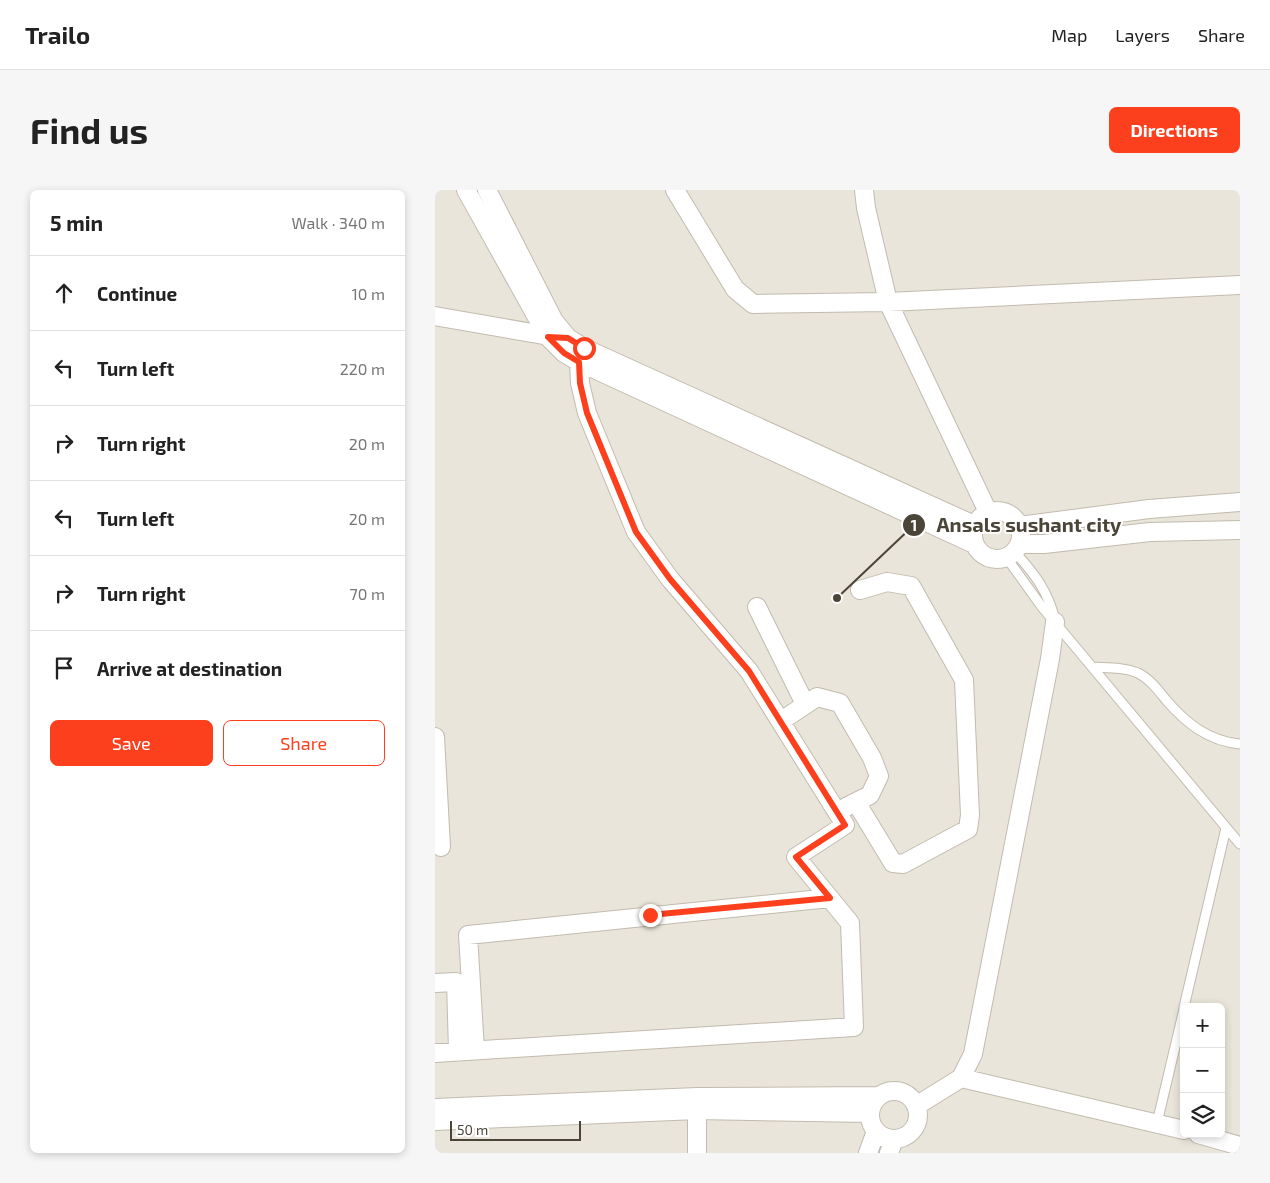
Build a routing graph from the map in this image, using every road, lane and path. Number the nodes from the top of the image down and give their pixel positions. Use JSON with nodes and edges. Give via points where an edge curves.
{"nodes":[{"id":1,"x":466,"y":190,"type":"edge"},
{"id":2,"x":487,"y":190,"type":"edge"},
{"id":3,"x":675,"y":190,"type":"edge"},
{"id":4,"x":864,"y":190,"type":"edge"},
{"id":5,"x":1240,"y":285,"type":"edge"},
{"id":6,"x":888,"y":302,"type":"junction"},
{"id":7,"x":435,"y":316,"type":"edge"},
{"id":8,"x":548,"y":337,"type":"junction"},
{"id":9,"x":568,"y":338,"type":"junction"},
{"id":10,"x":579,"y":362,"type":"junction"},
{"id":11,"x":1240,"y":502,"type":"edge"},
{"id":12,"x":1149,"y":509,"type":"junction"},
{"id":13,"x":988,"y":512,"type":"junction"},
{"id":14,"x":974,"y":525,"type":"junction"},
{"id":15,"x":1019,"y":526,"type":"junction"},
{"id":16,"x":1240,"y":530,"type":"edge"},
{"id":17,"x":1150,"y":532,"type":"junction"},
{"id":18,"x":974,"y":544,"type":"junction"},
{"id":19,"x":1013,"y":551,"type":"junction"},
{"id":20,"x":859,"y":590,"type":"dead end"},
{"id":21,"x":757,"y":607,"type":"dead end"},
{"id":22,"x":1055,"y":622,"type":"junction"},
{"id":23,"x":1092,"y":667,"type":"junction"},
{"id":24,"x":805,"y":704,"type":"junction"},
{"id":25,"x":781,"y":720,"type":"junction"},
{"id":26,"x":435,"y":737,"type":"edge"},
{"id":27,"x":1240,"y":744,"type":"edge"},
{"id":28,"x":856,"y":802,"type":"junction"},
{"id":29,"x":837,"y":812,"type":"junction"},
{"id":30,"x":1226,"y":828,"type":"junction"},
{"id":31,"x":1240,"y":844,"type":"edge"},
{"id":32,"x":441,"y":847,"type":"dead end"},
{"id":33,"x":830,"y":898,"type":"junction"},
{"id":34,"x":435,"y":983,"type":"edge"},
{"id":35,"x":1185,"y":1003,"type":"edge"},
{"id":36,"x":1180,"y":1025,"type":"edge"},
{"id":37,"x":466,"y":1051,"type":"junction"},
{"id":38,"x":435,"y":1053,"type":"edge"},
{"id":39,"x":961,"y":1078,"type":"junction"},
{"id":40,"x":879,"y":1096,"type":"junction"},
{"id":41,"x":697,"y":1104,"type":"junction"},
{"id":42,"x":916,"y":1106,"type":"junction"},
{"id":43,"x":435,"y":1108,"type":"edge"},
{"id":44,"x":870,"y":1113,"type":"junction"},
{"id":45,"x":435,"y":1121,"type":"edge"},
{"id":46,"x":1157,"y":1122,"type":"junction"},
{"id":47,"x":1180,"y":1129,"type":"edge"},
{"id":48,"x":876,"y":1131,"type":"junction"},
{"id":49,"x":1212,"y":1138,"type":"edge"},
{"id":50,"x":891,"y":1146,"type":"edge"},
{"id":51,"x":1240,"y":1146,"type":"edge"},
{"id":52,"x":697,"y":1153,"type":"edge"},
{"id":53,"x":867,"y":1153,"type":"edge"}],
"edges":[{"from":1,"to":8,"type":"street"},
{"from":2,"to":9,"type":"street","via":[[541,298]]},
{"from":3,"to":6,"type":"street","via":[[735,289],[753,304]]},
{"from":4,"to":6,"type":"street"},
{"from":5,"to":6,"type":"street"},
{"from":6,"to":13,"type":"street"},
{"from":7,"to":8,"type":"street"},
{"from":8,"to":9,"type":"street"},
{"from":8,"to":10,"type":"street"},
{"from":9,"to":14,"type":"street","via":[[627,368]]},
{"from":10,"to":18,"type":"street"},
{"from":10,"to":25,"type":"street","via":[[587,413],[636,532],[670,579],[749,671]]},
{"from":11,"to":12,"type":"street"},
{"from":12,"to":15,"type":"street"},
{"from":12,"to":17,"type":"street"},
{"from":13,"to":14,"type":"street"},
{"from":13,"to":15,"type":"street","via":[[1006,513]]},
{"from":14,"to":18,"type":"street"},
{"from":15,"to":19,"type":"street"},
{"from":16,"to":17,"type":"street"},
{"from":17,"to":19,"type":"street","via":[[1044,544]]},
{"from":18,"to":19,"type":"street","via":[[987,557],[997,559]]},
{"from":19,"to":22,"type":"lane"},
{"from":19,"to":22,"type":"lane","via":[[1035,574],[1051,604]]},
{"from":20,"to":28,"type":"street","via":[[887,582],[911,586],[965,680],[968,829],[903,864],[893,863]]},
{"from":21,"to":24,"type":"street"},
{"from":22,"to":23,"type":"lane"},
{"from":22,"to":39,"type":"street","via":[[973,1054]]},
{"from":23,"to":27,"type":"lane","via":[[1124,668],[1139,674],[1205,735]]},
{"from":23,"to":30,"type":"lane"},
{"from":24,"to":25,"type":"street"},
{"from":24,"to":28,"type":"street","via":[[817,697],[840,703],[872,758],[879,776],[870,795]]},
{"from":25,"to":29,"type":"street"},
{"from":26,"to":32,"type":"street"},
{"from":28,"to":29,"type":"street"},
{"from":29,"to":33,"type":"street","via":[[845,825],[796,857]]},
{"from":30,"to":31,"type":"lane"},
{"from":30,"to":35,"type":"lane"},
{"from":33,"to":37,"type":"street","via":[[468,935]]},
{"from":33,"to":37,"type":"street","via":[[850,923],[854,1027]]},
{"from":34,"to":37,"type":"street","via":[[456,982]]},
{"from":36,"to":46,"type":"lane"},
{"from":37,"to":38,"type":"street"},
{"from":39,"to":42,"type":"street"},
{"from":39,"to":46,"type":"street"},
{"from":40,"to":41,"type":"street"},
{"from":40,"to":42,"type":"street","via":[[887,1092],[905,1093]]},
{"from":40,"to":44,"type":"street"},
{"from":41,"to":43,"type":"street"},
{"from":41,"to":44,"type":"street"},
{"from":41,"to":45,"type":"street"},
{"from":41,"to":52,"type":"street"},
{"from":42,"to":50,"type":"street","via":[[916,1124]]},
{"from":44,"to":48,"type":"street"},
{"from":46,"to":47,"type":"street"},
{"from":48,"to":50,"type":"street"},
{"from":48,"to":53,"type":"street"},
{"from":49,"to":51,"type":"street"}]}
